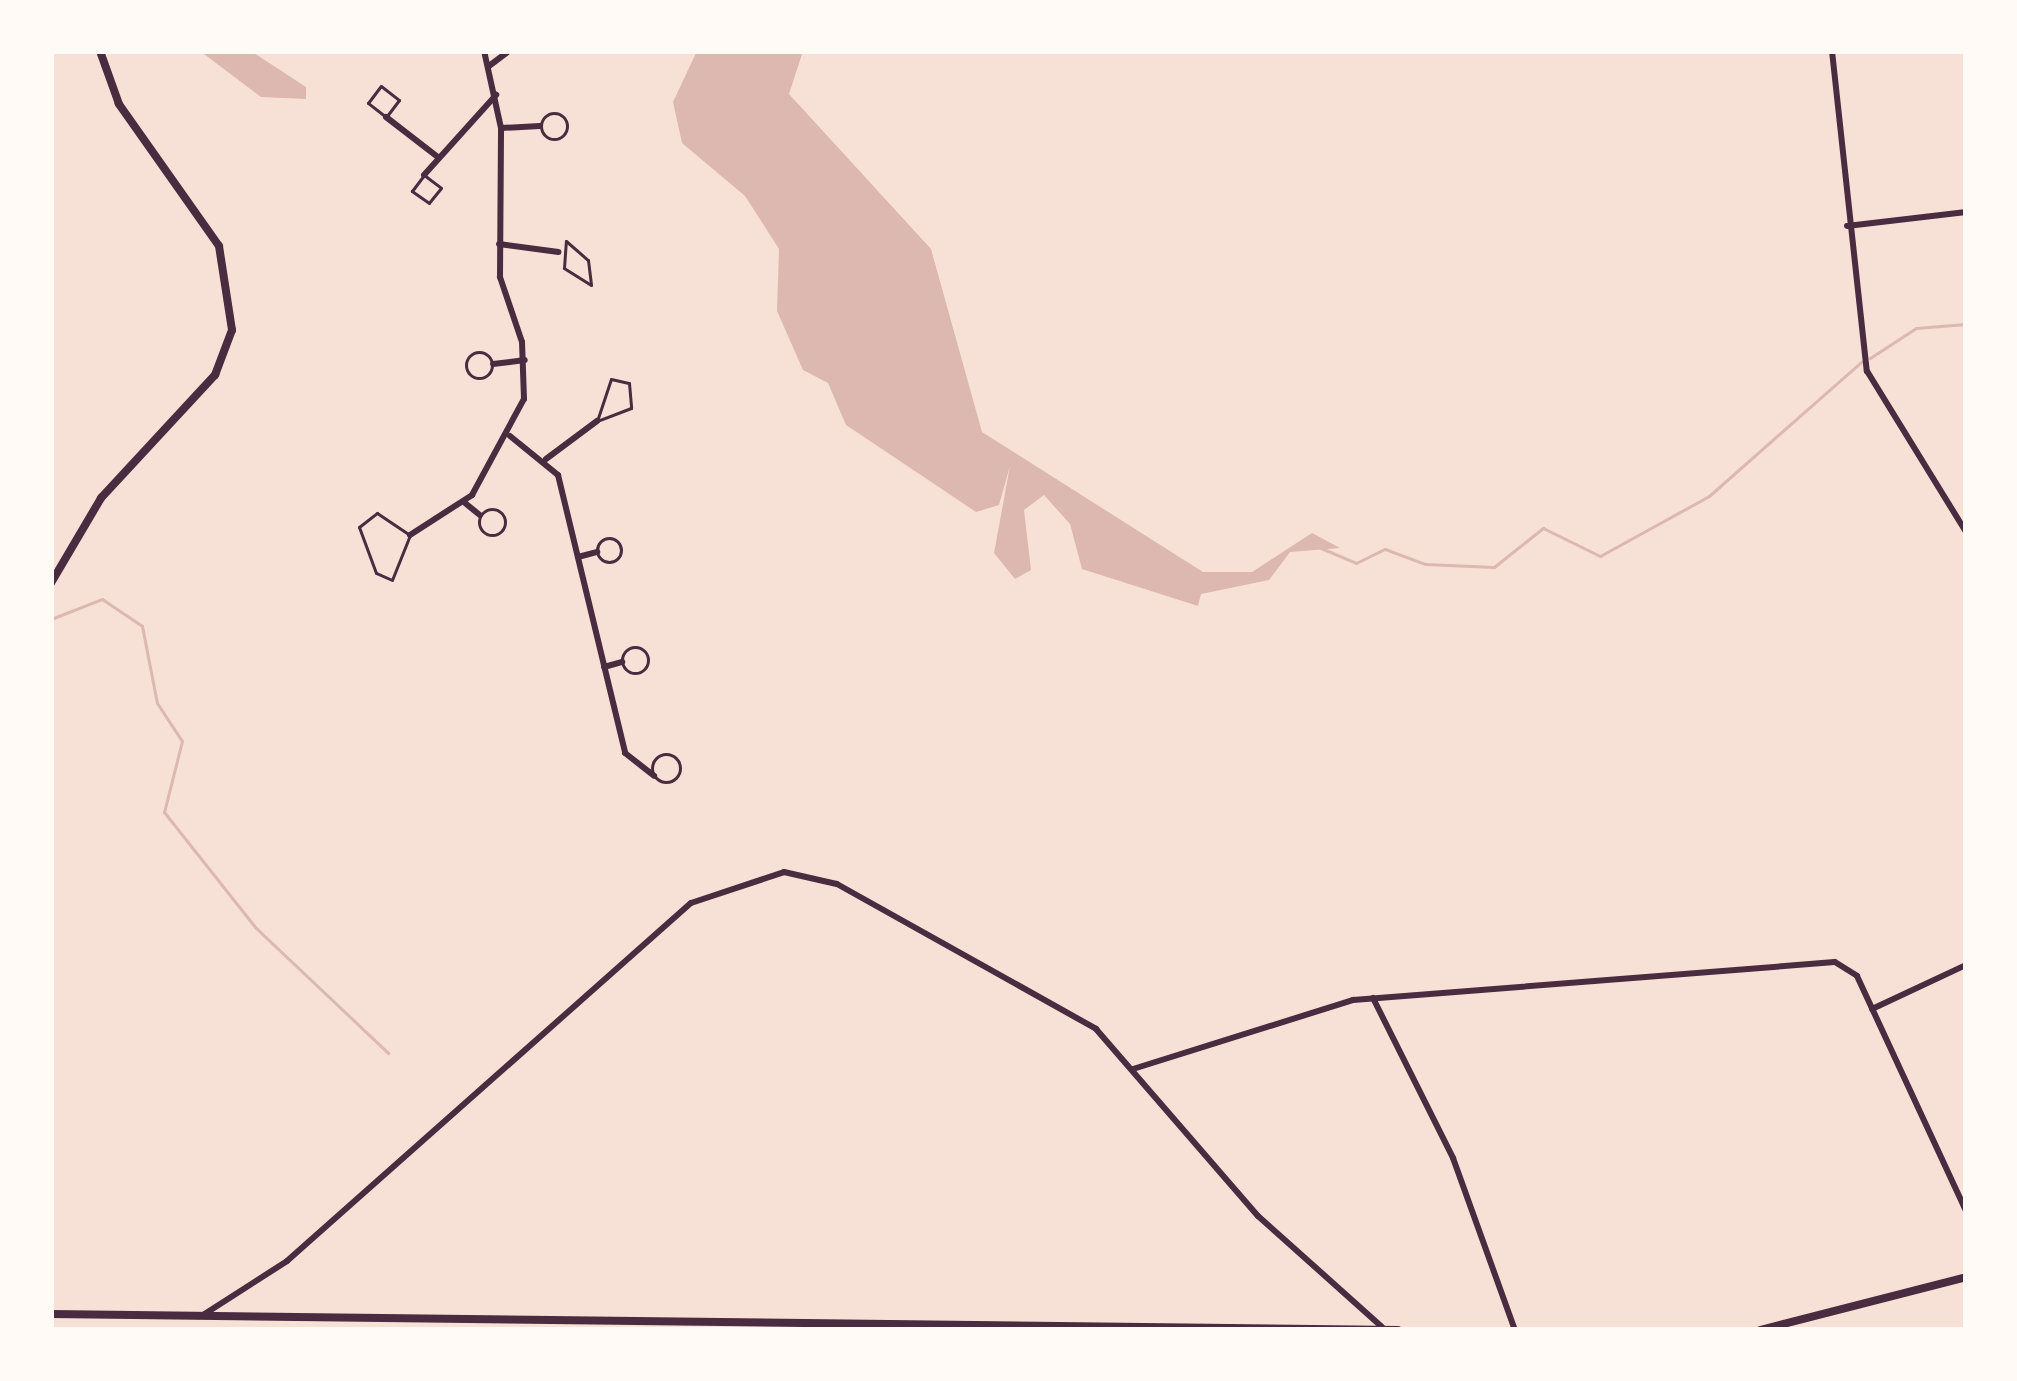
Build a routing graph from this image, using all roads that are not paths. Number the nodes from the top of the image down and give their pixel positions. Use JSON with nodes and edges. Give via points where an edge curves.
{"nodes":[{"id":1,"x":100,"y":51,"type":"edge"},
{"id":2,"x":484,"y":51,"type":"edge"},
{"id":3,"x":509,"y":51,"type":"edge"},
{"id":4,"x":1832,"y":51,"type":"edge"},
{"id":5,"x":489,"y":66,"type":"junction"},
{"id":6,"x":496,"y":95,"type":"junction"},
{"id":7,"x":386,"y":117,"type":"junction"},
{"id":8,"x":540,"y":126,"type":"junction"},
{"id":9,"x":501,"y":128,"type":"junction"},
{"id":10,"x":437,"y":157,"type":"junction"},
{"id":11,"x":424,"y":175,"type":"junction"},
{"id":12,"x":1966,"y":212,"type":"edge"},
{"id":13,"x":1847,"y":226,"type":"junction"},
{"id":14,"x":500,"y":244,"type":"junction"},
{"id":15,"x":558,"y":252,"type":"junction"},
{"id":16,"x":525,"y":360,"type":"junction"},
{"id":17,"x":493,"y":364,"type":"junction"},
{"id":18,"x":597,"y":421,"type":"junction"},
{"id":19,"x":510,"y":436,"type":"junction"},
{"id":20,"x":547,"y":459,"type":"junction"},
{"id":21,"x":465,"y":503,"type":"junction"},
{"id":22,"x":480,"y":515,"type":"junction"},
{"id":23,"x":1966,"y":532,"type":"edge"},
{"id":24,"x":410,"y":535,"type":"junction"},
{"id":25,"x":597,"y":552,"type":"dead end"},
{"id":26,"x":578,"y":557,"type":"junction"},
{"id":27,"x":51,"y":584,"type":"edge"},
{"id":28,"x":622,"y":662,"type":"junction"},
{"id":29,"x":604,"y":667,"type":"junction"},
{"id":30,"x":654,"y":776,"type":"junction"},
{"id":31,"x":1966,"y":965,"type":"edge"},
{"id":32,"x":1373,"y":997,"type":"junction"},
{"id":33,"x":1873,"y":1009,"type":"junction"},
{"id":34,"x":1133,"y":1069,"type":"junction"},
{"id":35,"x":1966,"y":1211,"type":"edge"},
{"id":36,"x":1966,"y":1277,"type":"edge"},
{"id":37,"x":51,"y":1314,"type":"edge"},
{"id":38,"x":203,"y":1315,"type":"junction"},
{"id":39,"x":1382,"y":1328,"type":"edge"},
{"id":40,"x":203,"y":1330,"type":"edge"},
{"id":41,"x":1398,"y":1330,"type":"edge"},
{"id":42,"x":1515,"y":1330,"type":"edge"},
{"id":43,"x":1760,"y":1330,"type":"edge"}],
"edges":[{"from":1,"to":27,"type":"street","via":[[128,118],[219,246],[232,330],[215,375],[101,498]]},
{"from":2,"to":5,"type":"street"},
{"from":3,"to":5,"type":"street"},
{"from":4,"to":13,"type":"street"},
{"from":5,"to":6,"type":"street"},
{"from":6,"to":9,"type":"street"},
{"from":6,"to":10,"type":"street"},
{"from":7,"to":7,"type":"lane","via":[[368,103],[381,86],[399,100]]},
{"from":7,"to":10,"type":"street"},
{"from":8,"to":8,"type":"lane","via":[[552,140],[567,129],[556,113]]},
{"from":8,"to":9,"type":"street"},
{"from":9,"to":14,"type":"street"},
{"from":10,"to":11,"type":"street"},
{"from":11,"to":11,"type":"lane","via":[[441,188],[429,203],[412,190]]},
{"from":12,"to":13,"type":"street"},
{"from":13,"to":23,"type":"street","via":[[1867,371]]},
{"from":14,"to":15,"type":"street"},
{"from":14,"to":16,"type":"street"},
{"from":15,"to":15,"type":"lane","via":[[579,286],[594,282],[570,241]]},
{"from":16,"to":17,"type":"street"},
{"from":16,"to":19,"type":"street"},
{"from":17,"to":17,"type":"lane","via":[[481,352],[466,362],[480,379]]},
{"from":18,"to":18,"type":"lane","via":[[628,412],[626,380],[609,383]]},
{"from":18,"to":20,"type":"street"},
{"from":19,"to":20,"type":"street"},
{"from":19,"to":21,"type":"street"},
{"from":20,"to":26,"type":"street"},
{"from":21,"to":22,"type":"street"},
{"from":21,"to":24,"type":"street"},
{"from":22,"to":22,"type":"lane","via":[[484,532],[502,530],[497,510]]},
{"from":24,"to":24,"type":"lane","via":[[376,513],[360,523],[387,580],[401,575]]},
{"from":25,"to":26,"type":"street"},
{"from":26,"to":29,"type":"street"},
{"from":28,"to":28,"type":"lane","via":[[635,673],[648,658],[630,647]]},
{"from":28,"to":29,"type":"street"},
{"from":29,"to":30,"type":"street","via":[[625,753]]},
{"from":30,"to":30,"type":"lane","via":[[675,779],[679,763],[661,755]]},
{"from":31,"to":33,"type":"street"},
{"from":32,"to":33,"type":"street","via":[[1722,977],[1835,962]]},
{"from":32,"to":34,"type":"street","via":[[1266,1021]]},
{"from":32,"to":42,"type":"street","via":[[1453,1158]]},
{"from":33,"to":35,"type":"street"},
{"from":34,"to":38,"type":"street","via":[[1078,1016],[837,884],[784,872],[731,882],[691,903],[287,1261]]},
{"from":34,"to":39,"type":"street","via":[[1258,1216]]},
{"from":36,"to":43,"type":"street"},
{"from":37,"to":38,"type":"street"},
{"from":38,"to":39,"type":"street"},
{"from":38,"to":40,"type":"street"},
{"from":39,"to":41,"type":"street"}]}
